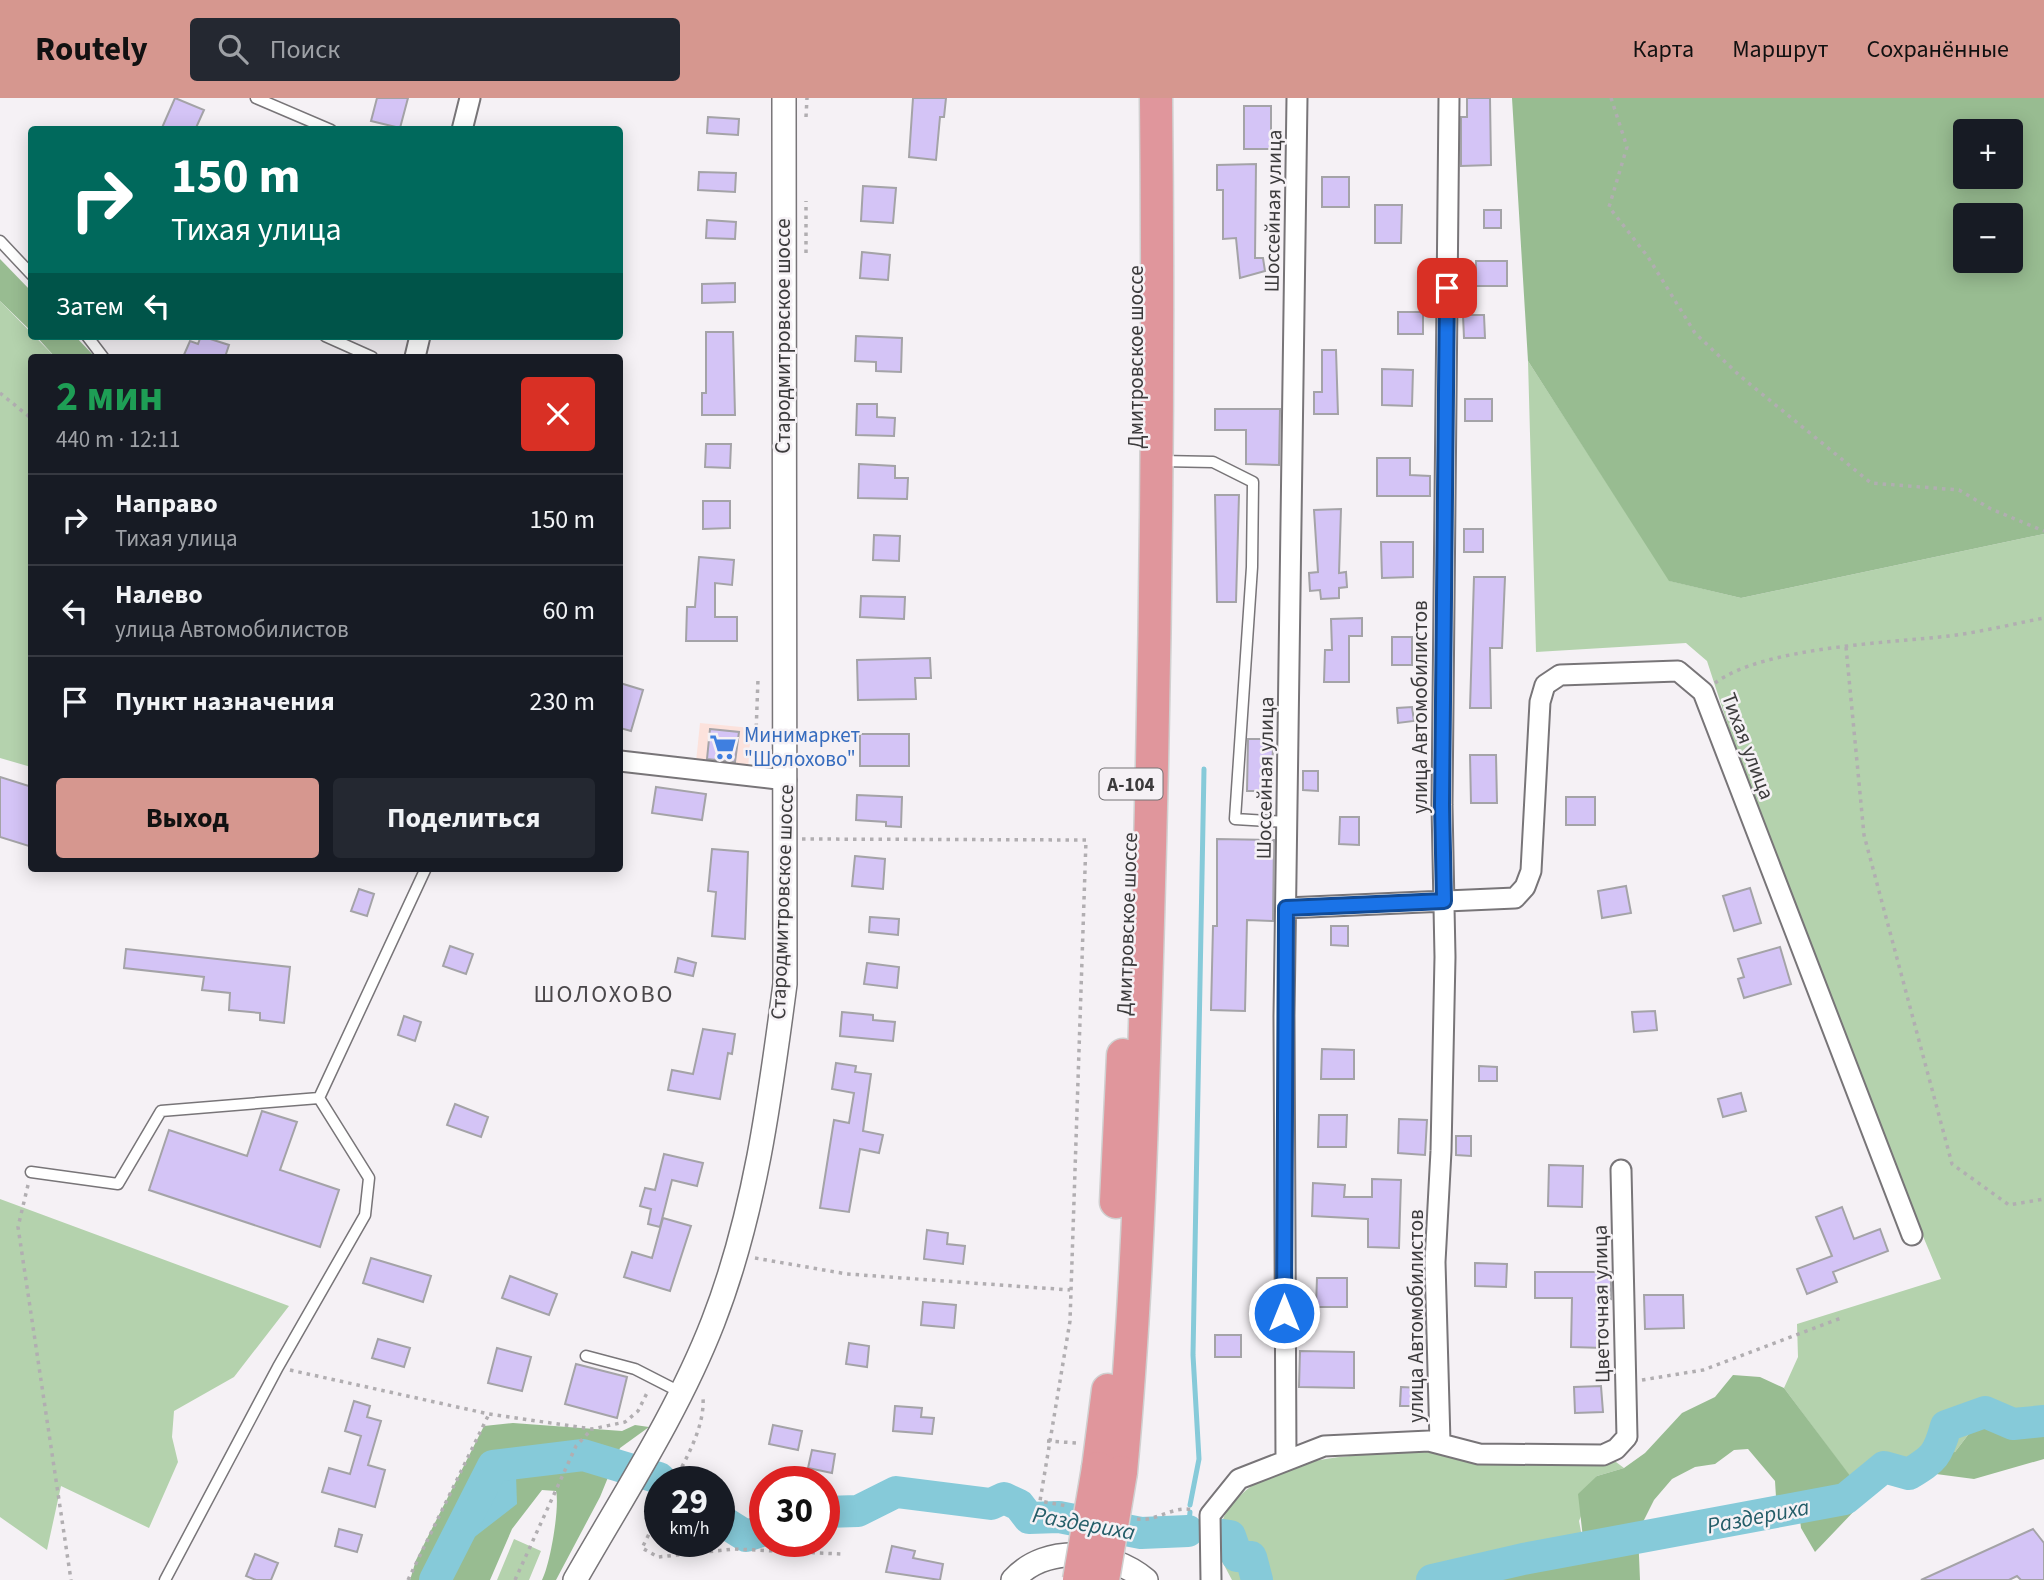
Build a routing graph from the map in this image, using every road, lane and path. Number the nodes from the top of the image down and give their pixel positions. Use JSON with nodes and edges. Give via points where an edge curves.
{"nodes":[{"id":1,"x":256,"y":98,"type":"edge"},
{"id":2,"x":470,"y":98,"type":"edge"},
{"id":3,"x":784,"y":98,"type":"edge"},
{"id":4,"x":1135,"y":98,"type":"edge"},
{"id":5,"x":1156,"y":98,"type":"edge"},
{"id":6,"x":1297,"y":98,"type":"edge"},
{"id":7,"x":1449,"y":98,"type":"edge"},
{"id":8,"x":1611,"y":98,"type":"edge"},
{"id":9,"x":322,"y":126,"type":"edge"},
{"id":10,"x":463,"y":126,"type":"edge"},
{"id":11,"x":0,"y":241,"type":"edge"},
{"id":12,"x":28,"y":271,"type":"edge"},
{"id":13,"x":90,"y":340,"type":"edge"},
{"id":14,"x":334,"y":340,"type":"edge"},
{"id":15,"x":101,"y":354,"type":"edge"},
{"id":16,"x":365,"y":354,"type":"edge"},
{"id":17,"x":0,"y":393,"type":"edge"},
{"id":18,"x":28,"y":416,"type":"edge"},
{"id":19,"x":1157,"y":461,"type":"junction"},
{"id":20,"x":2044,"y":531,"type":"edge"},
{"id":21,"x":2044,"y":618,"type":"edge"},
{"id":22,"x":1846,"y":647,"type":"junction"},
{"id":23,"x":758,"y":679,"type":"dead end"},
{"id":24,"x":1703,"y":692,"type":"junction"},
{"id":25,"x":623,"y":761,"type":"edge"},
{"id":26,"x":755,"y":777,"type":"junction"},
{"id":27,"x":786,"y":780,"type":"junction"},
{"id":28,"x":1286,"y":822,"type":"junction"},
{"id":29,"x":786,"y":839,"type":"junction"},
{"id":30,"x":424,"y":872,"type":"edge"},
{"id":31,"x":1444,"y":901,"type":"junction"},
{"id":32,"x":1286,"y":908,"type":"junction"},
{"id":33,"x":319,"y":1098,"type":"junction"},
{"id":34,"x":1621,"y":1170,"type":"dead end"},
{"id":35,"x":31,"y":1172,"type":"joint"},
{"id":36,"x":2044,"y":1199,"type":"edge"},
{"id":37,"x":1912,"y":1235,"type":"dead end"},
{"id":38,"x":736,"y":1254,"type":"junction"},
{"id":39,"x":1070,"y":1290,"type":"junction"},
{"id":40,"x":1844,"y":1317,"type":"dead end"},
{"id":41,"x":586,"y":1356,"type":"dead end"},
{"id":42,"x":278,"y":1367,"type":"junction"},
{"id":43,"x":655,"y":1379,"type":"junction"},
{"id":44,"x":1626,"y":1383,"type":"junction"},
{"id":45,"x":684,"y":1386,"type":"junction"},
{"id":46,"x":489,"y":1414,"type":"junction"},
{"id":47,"x":592,"y":1429,"type":"junction"},
{"id":48,"x":1047,"y":1441,"type":"junction"},
{"id":49,"x":1440,"y":1442,"type":"junction"},
{"id":50,"x":1286,"y":1458,"type":"junction"},
{"id":51,"x":1100,"y":1461,"type":"junction"},
{"id":52,"x":681,"y":1466,"type":"edge"},
{"id":53,"x":1079,"y":1508,"type":"dead end"},
{"id":54,"x":1132,"y":1518,"type":"dead end"},
{"id":55,"x":1210,"y":1522,"type":"junction"},
{"id":56,"x":735,"y":1549,"type":"edge"},
{"id":57,"x":841,"y":1554,"type":"dead end"},
{"id":58,"x":410,"y":1578,"type":"edge"},
{"id":59,"x":71,"y":1580,"type":"edge"},
{"id":60,"x":165,"y":1580,"type":"edge"},
{"id":61,"x":417,"y":1580,"type":"edge"},
{"id":62,"x":515,"y":1580,"type":"edge"},
{"id":63,"x":575,"y":1580,"type":"edge"},
{"id":64,"x":1013,"y":1580,"type":"edge"},
{"id":65,"x":1079,"y":1580,"type":"edge"},
{"id":66,"x":1103,"y":1580,"type":"edge"},
{"id":67,"x":1146,"y":1580,"type":"edge"},
{"id":68,"x":1211,"y":1580,"type":"edge"}],
"edges":[{"from":1,"to":9,"type":"lane"},
{"from":2,"to":10,"type":"street"},
{"from":3,"to":27,"type":"street","name":"Стародмитровское шоссе"},
{"from":4,"to":51,"type":"highway","name":"Дмитровское шоссе","number":"А-104","via":[[1138,337],[1130,843],[1108,1390]]},
{"from":5,"to":19,"type":"highway","name":"Дмитровское шоссе","number":"А-104"},
{"from":6,"to":28,"type":"street","name":"Шоссейная улица"},
{"from":7,"to":31,"type":"street","name":"улица Автомобилистов"},
{"from":8,"to":20,"type":"path","via":[[1627,147],[1609,207],[1648,257],[1695,333],[1740,376],[1871,482],[1959,490]]},
{"from":11,"to":12,"type":"lane"},
{"from":13,"to":15,"type":"lane"},
{"from":14,"to":16,"type":"lane"},
{"from":17,"to":18,"type":"path"},
{"from":19,"to":28,"type":"lane","via":[[1213,462],[1253,482],[1252,567],[1235,819]]},
{"from":19,"to":51,"type":"highway","name":"Дмитровское шоссе","number":"А-104","via":[[1143,1101],[1129,1391]]},
{"from":21,"to":22,"type":"path","via":[[1953,636]]},
{"from":22,"to":24,"type":"path","via":[[1729,672]]},
{"from":22,"to":36,"type":"path","via":[[1864,835],[1952,1164],[2009,1205]]},
{"from":23,"to":26,"type":"path"},
{"from":24,"to":31,"type":"street","name":"Тихая улица","via":[[1678,671],[1560,675],[1545,685],[1539,702],[1531,872],[1525,887],[1515,898]]},
{"from":24,"to":37,"type":"street","name":"Тихая улица"},
{"from":25,"to":26,"type":"street"},
{"from":26,"to":27,"type":"street"},
{"from":27,"to":29,"type":"street","name":"Стародмитровское шоссе"},
{"from":28,"to":32,"type":"street","name":"Шоссейная улица"},
{"from":29,"to":38,"type":"street","name":"Стародмитровское шоссе","via":[[785,984],[769,1107]]},
{"from":29,"to":39,"type":"path","via":[[1086,840]]},
{"from":30,"to":33,"type":"lane"},
{"from":31,"to":32,"type":"street","name":"Тихая улица"},
{"from":31,"to":49,"type":"street","name":"улица Автомобилистов","via":[[1442,1137],[1435,1262]]},
{"from":32,"to":50,"type":"street","name":"Шоссейная улица"},
{"from":33,"to":35,"type":"lane","via":[[161,1111],[118,1184]]},
{"from":33,"to":42,"type":"lane","via":[[369,1178],[365,1215]]},
{"from":34,"to":44,"type":"street","name":"Цветочная улица"},
{"from":35,"to":59,"type":"path","via":[[18,1227]]},
{"from":38,"to":39,"type":"path","via":[[847,1275]]},
{"from":38,"to":45,"type":"street","name":"Стародмитровское шоссе","via":[[713,1322]]},
{"from":39,"to":48,"type":"path","via":[[1070,1321]]},
{"from":40,"to":44,"type":"path","via":[[1703,1370]]},
{"from":41,"to":43,"type":"lane"},
{"from":42,"to":46,"type":"path"},
{"from":42,"to":60,"type":"lane"},
{"from":43,"to":45,"type":"lane"},
{"from":43,"to":47,"type":"path","via":[[638,1411],[625,1422]]},
{"from":44,"to":49,"type":"street","name":"Цветочная улица","via":[[1626,1437],[1603,1455],[1479,1454]]},
{"from":45,"to":52,"type":"path","via":[[703,1396],[704,1409]]},
{"from":45,"to":63,"type":"street","name":"Стародмитровское шоссе"},
{"from":46,"to":47,"type":"path"},
{"from":46,"to":58,"type":"path"},
{"from":47,"to":62,"type":"path","via":[[576,1446]]},
{"from":48,"to":51,"type":"path"},
{"from":48,"to":53,"type":"path","via":[[1040,1502]]},
{"from":49,"to":50,"type":"street","via":[[1324,1446]]},
{"from":50,"to":55,"type":"street","via":[[1239,1479],[1210,1515]]},
{"from":51,"to":65,"type":"highway","name":"Дмитровское шоссе","number":"А-104","bridge":true},
{"from":51,"to":66,"type":"highway","name":"Дмитровское шоссе","number":"А-104","bridge":true},
{"from":54,"to":55,"type":"path","via":[[1145,1520],[1184,1508]]},
{"from":55,"to":68,"type":"street"},
{"from":56,"to":57,"type":"path"},
{"from":58,"to":61,"type":"path"},
{"from":64,"to":67,"type":"street","via":[[1036,1561],[1074,1554],[1123,1565]]}]}
